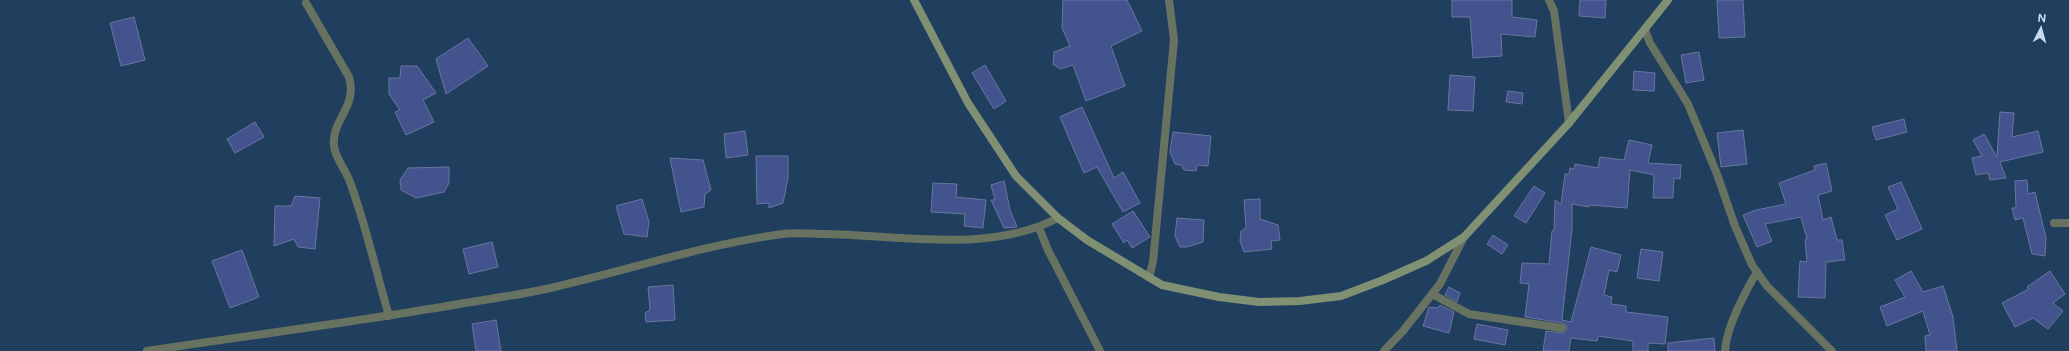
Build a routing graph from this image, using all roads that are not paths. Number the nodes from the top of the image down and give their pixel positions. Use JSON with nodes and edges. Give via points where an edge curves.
{"nodes":[{"id":1,"x":914,"y":0,"type":"edge"},
{"id":2,"x":1168,"y":0,"type":"edge"},
{"id":3,"x":1549,"y":0,"type":"edge"},
{"id":4,"x":1668,"y":0,"type":"edge"},
{"id":5,"x":306,"y":3,"type":"dead end"},
{"id":6,"x":1645,"y":30,"type":"junction"},
{"id":7,"x":1569,"y":124,"type":"junction"},
{"id":8,"x":1058,"y":218,"type":"junction"},
{"id":9,"x":2054,"y":223,"type":"dead end"},
{"id":10,"x":2069,"y":223,"type":"edge"},
{"id":11,"x":1039,"y":228,"type":"junction"},
{"id":12,"x":1464,"y":237,"type":"junction"},
{"id":13,"x":1757,"y":272,"type":"junction"},
{"id":14,"x":1149,"y":277,"type":"junction"},
{"id":15,"x":1432,"y":294,"type":"junction"},
{"id":16,"x":389,"y":316,"type":"junction"},
{"id":17,"x":1562,"y":328,"type":"dead end"},
{"id":18,"x":147,"y":351,"type":"edge"},
{"id":19,"x":1100,"y":351,"type":"edge"},
{"id":20,"x":1384,"y":351,"type":"edge"},
{"id":21,"x":1725,"y":351,"type":"edge"},
{"id":22,"x":1832,"y":351,"type":"edge"}],
"edges":[{"from":1,"to":8,"type":"main road","via":[[968,103],[1016,176]]},
{"from":2,"to":14,"type":"street","via":[[1174,40],[1153,262]]},
{"from":3,"to":7,"type":"street","via":[[1554,11]]},
{"from":4,"to":6,"type":"main road"},
{"from":5,"to":16,"type":"street","via":[[349,77],[352,88],[346,111],[333,134],[334,148],[350,181]]},
{"from":6,"to":7,"type":"main road"},
{"from":6,"to":13,"type":"street","via":[[1650,43],[1688,104],[1735,226]]},
{"from":7,"to":12,"type":"main road"},
{"from":8,"to":11,"type":"street"},
{"from":8,"to":14,"type":"main road","via":[[1087,240]]},
{"from":9,"to":10,"type":"street"},
{"from":11,"to":16,"type":"street","via":[[1001,236],[924,239],[863,234],[785,234],[713,246],[545,289]]},
{"from":11,"to":19,"type":"street"},
{"from":12,"to":14,"type":"main road","via":[[1426,261],[1341,296],[1259,302],[1162,285]]},
{"from":12,"to":15,"type":"street","via":[[1440,284]]},
{"from":13,"to":21,"type":"street","via":[[1732,327]]},
{"from":13,"to":22,"type":"street","via":[[1771,290]]},
{"from":15,"to":17,"type":"street","via":[[1469,314]]},
{"from":15,"to":20,"type":"street"},
{"from":16,"to":18,"type":"street"}]}
